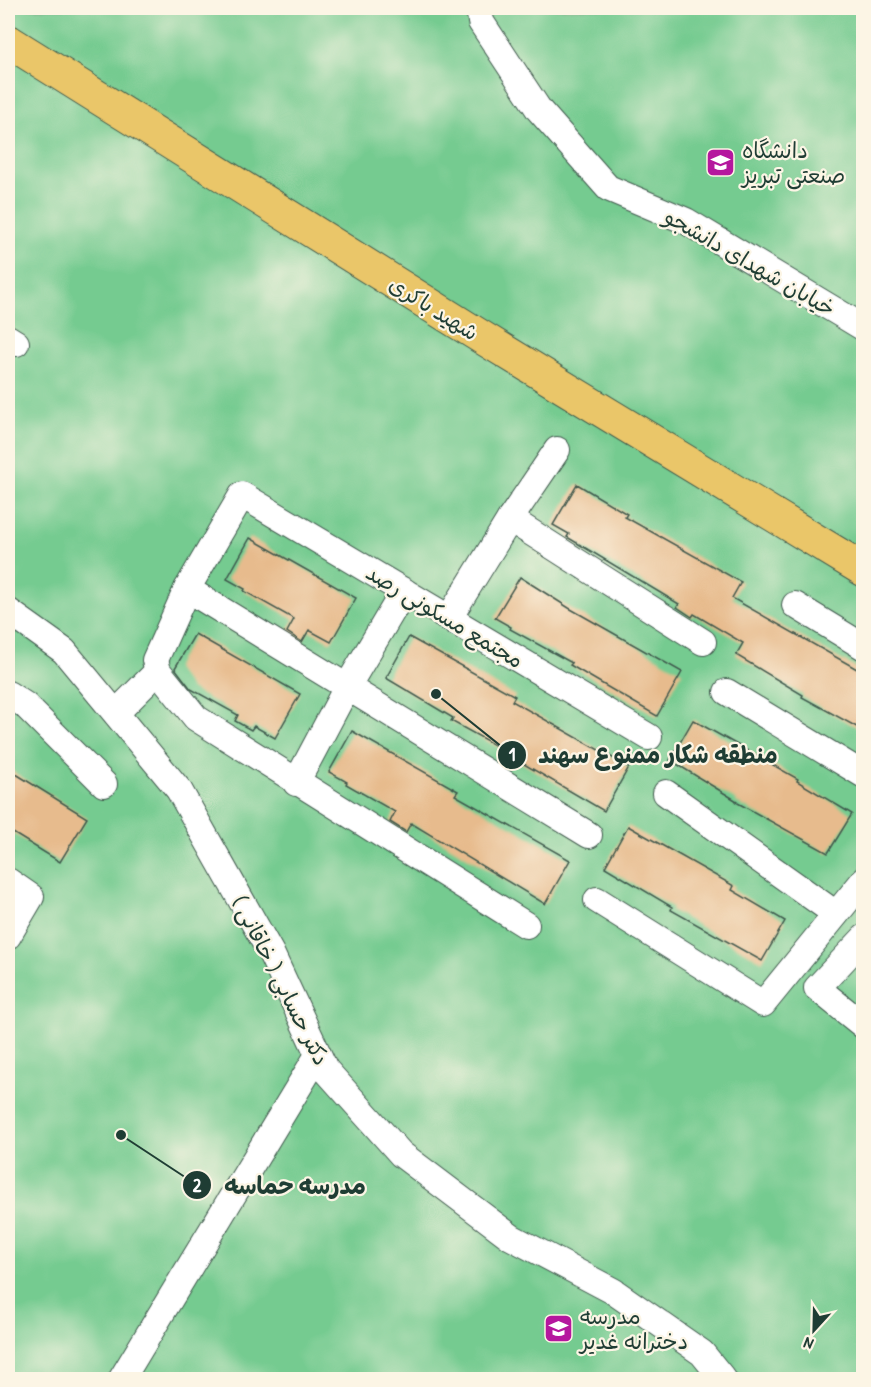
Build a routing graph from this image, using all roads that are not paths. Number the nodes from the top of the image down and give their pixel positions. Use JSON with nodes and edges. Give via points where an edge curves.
{"nodes":[{"id":1,"x":479,"y":8,"type":"edge"},
{"id":2,"x":8,"y":41,"type":"edge"},
{"id":3,"x":864,"y":328,"type":"edge"},
{"id":4,"x":557,"y":450,"type":"dead end"},
{"id":5,"x":510,"y":519,"type":"junction"},
{"id":6,"x":864,"y":570,"type":"edge"},
{"id":7,"x":187,"y":589,"type":"junction"},
{"id":8,"x":404,"y":591,"type":"junction"},
{"id":9,"x":795,"y":605,"type":"dead end"},
{"id":10,"x":8,"y":611,"type":"edge"},
{"id":11,"x":449,"y":618,"type":"junction"},
{"id":12,"x":703,"y":642,"type":"dead end"},
{"id":13,"x":864,"y":647,"type":"edge"},
{"id":14,"x":158,"y":671,"type":"junction"},
{"id":15,"x":347,"y":687,"type":"junction"},
{"id":16,"x":727,"y":692,"type":"dead end"},
{"id":17,"x":8,"y":694,"type":"edge"},
{"id":18,"x":116,"y":714,"type":"junction"},
{"id":19,"x":649,"y":737,"type":"dead end"},
{"id":20,"x":864,"y":775,"type":"edge"},
{"id":21,"x":296,"y":783,"type":"junction"},
{"id":22,"x":104,"y":784,"type":"dead end"},
{"id":23,"x":666,"y":793,"type":"dead end"},
{"id":24,"x":589,"y":835,"type":"dead end"},
{"id":25,"x":864,"y":880,"type":"edge"},
{"id":26,"x":8,"y":881,"type":"edge"},
{"id":27,"x":597,"y":900,"type":"dead end"},
{"id":28,"x":836,"y":914,"type":"junction"},
{"id":29,"x":526,"y":925,"type":"dead end"},
{"id":30,"x":8,"y":936,"type":"edge"},
{"id":31,"x":864,"y":938,"type":"edge"},
{"id":32,"x":864,"y":1026,"type":"edge"},
{"id":33,"x":318,"y":1055,"type":"junction"},
{"id":34,"x":121,"y":1380,"type":"edge"},
{"id":35,"x":724,"y":1380,"type":"edge"}],
"edges":[{"from":1,"to":3,"type":"street","name":"خیابان شهدای دانشجو","via":[[481,22],[539,110],[608,188],[686,221]]},
{"from":2,"to":6,"type":"main road","name":"شهید باکری"},
{"from":4,"to":5,"type":"street"},
{"from":5,"to":11,"type":"street"},
{"from":5,"to":12,"type":"street"},
{"from":7,"to":8,"type":"street","name":"مجتمع مسکونی رصد","via":[[242,495]]},
{"from":7,"to":14,"type":"street","via":[[155,660]]},
{"from":7,"to":15,"type":"street"},
{"from":8,"to":11,"type":"street","name":"مجتمع مسکونی رصد"},
{"from":8,"to":15,"type":"street"},
{"from":9,"to":13,"type":"street"},
{"from":10,"to":18,"type":"street","name":"دکتر حسابی ( خاقانی )","via":[[64,651]]},
{"from":11,"to":19,"type":"street","name":"مجتمع مسکونی رصد"},
{"from":14,"to":18,"type":"street"},
{"from":14,"to":21,"type":"street","via":[[196,718]]},
{"from":15,"to":21,"type":"street"},
{"from":15,"to":24,"type":"street"},
{"from":16,"to":20,"type":"street"},
{"from":17,"to":22,"type":"street","via":[[25,705]]},
{"from":18,"to":33,"type":"street","name":"دکتر حسابی ( خاقانی )","via":[[179,790],[271,953]]},
{"from":21,"to":29,"type":"street"},
{"from":23,"to":28,"type":"street"},
{"from":25,"to":28,"type":"street"},
{"from":26,"to":30,"type":"street","via":[[31,897]]},
{"from":27,"to":28,"type":"street","via":[[763,1004]]},
{"from":31,"to":32,"type":"street","via":[[817,988]]},
{"from":33,"to":34,"type":"street"},
{"from":33,"to":35,"type":"street","name":"دکتر حسابی ( خاقانی )","via":[[325,1069],[401,1154],[511,1237],[613,1291],[702,1353]]}]}
